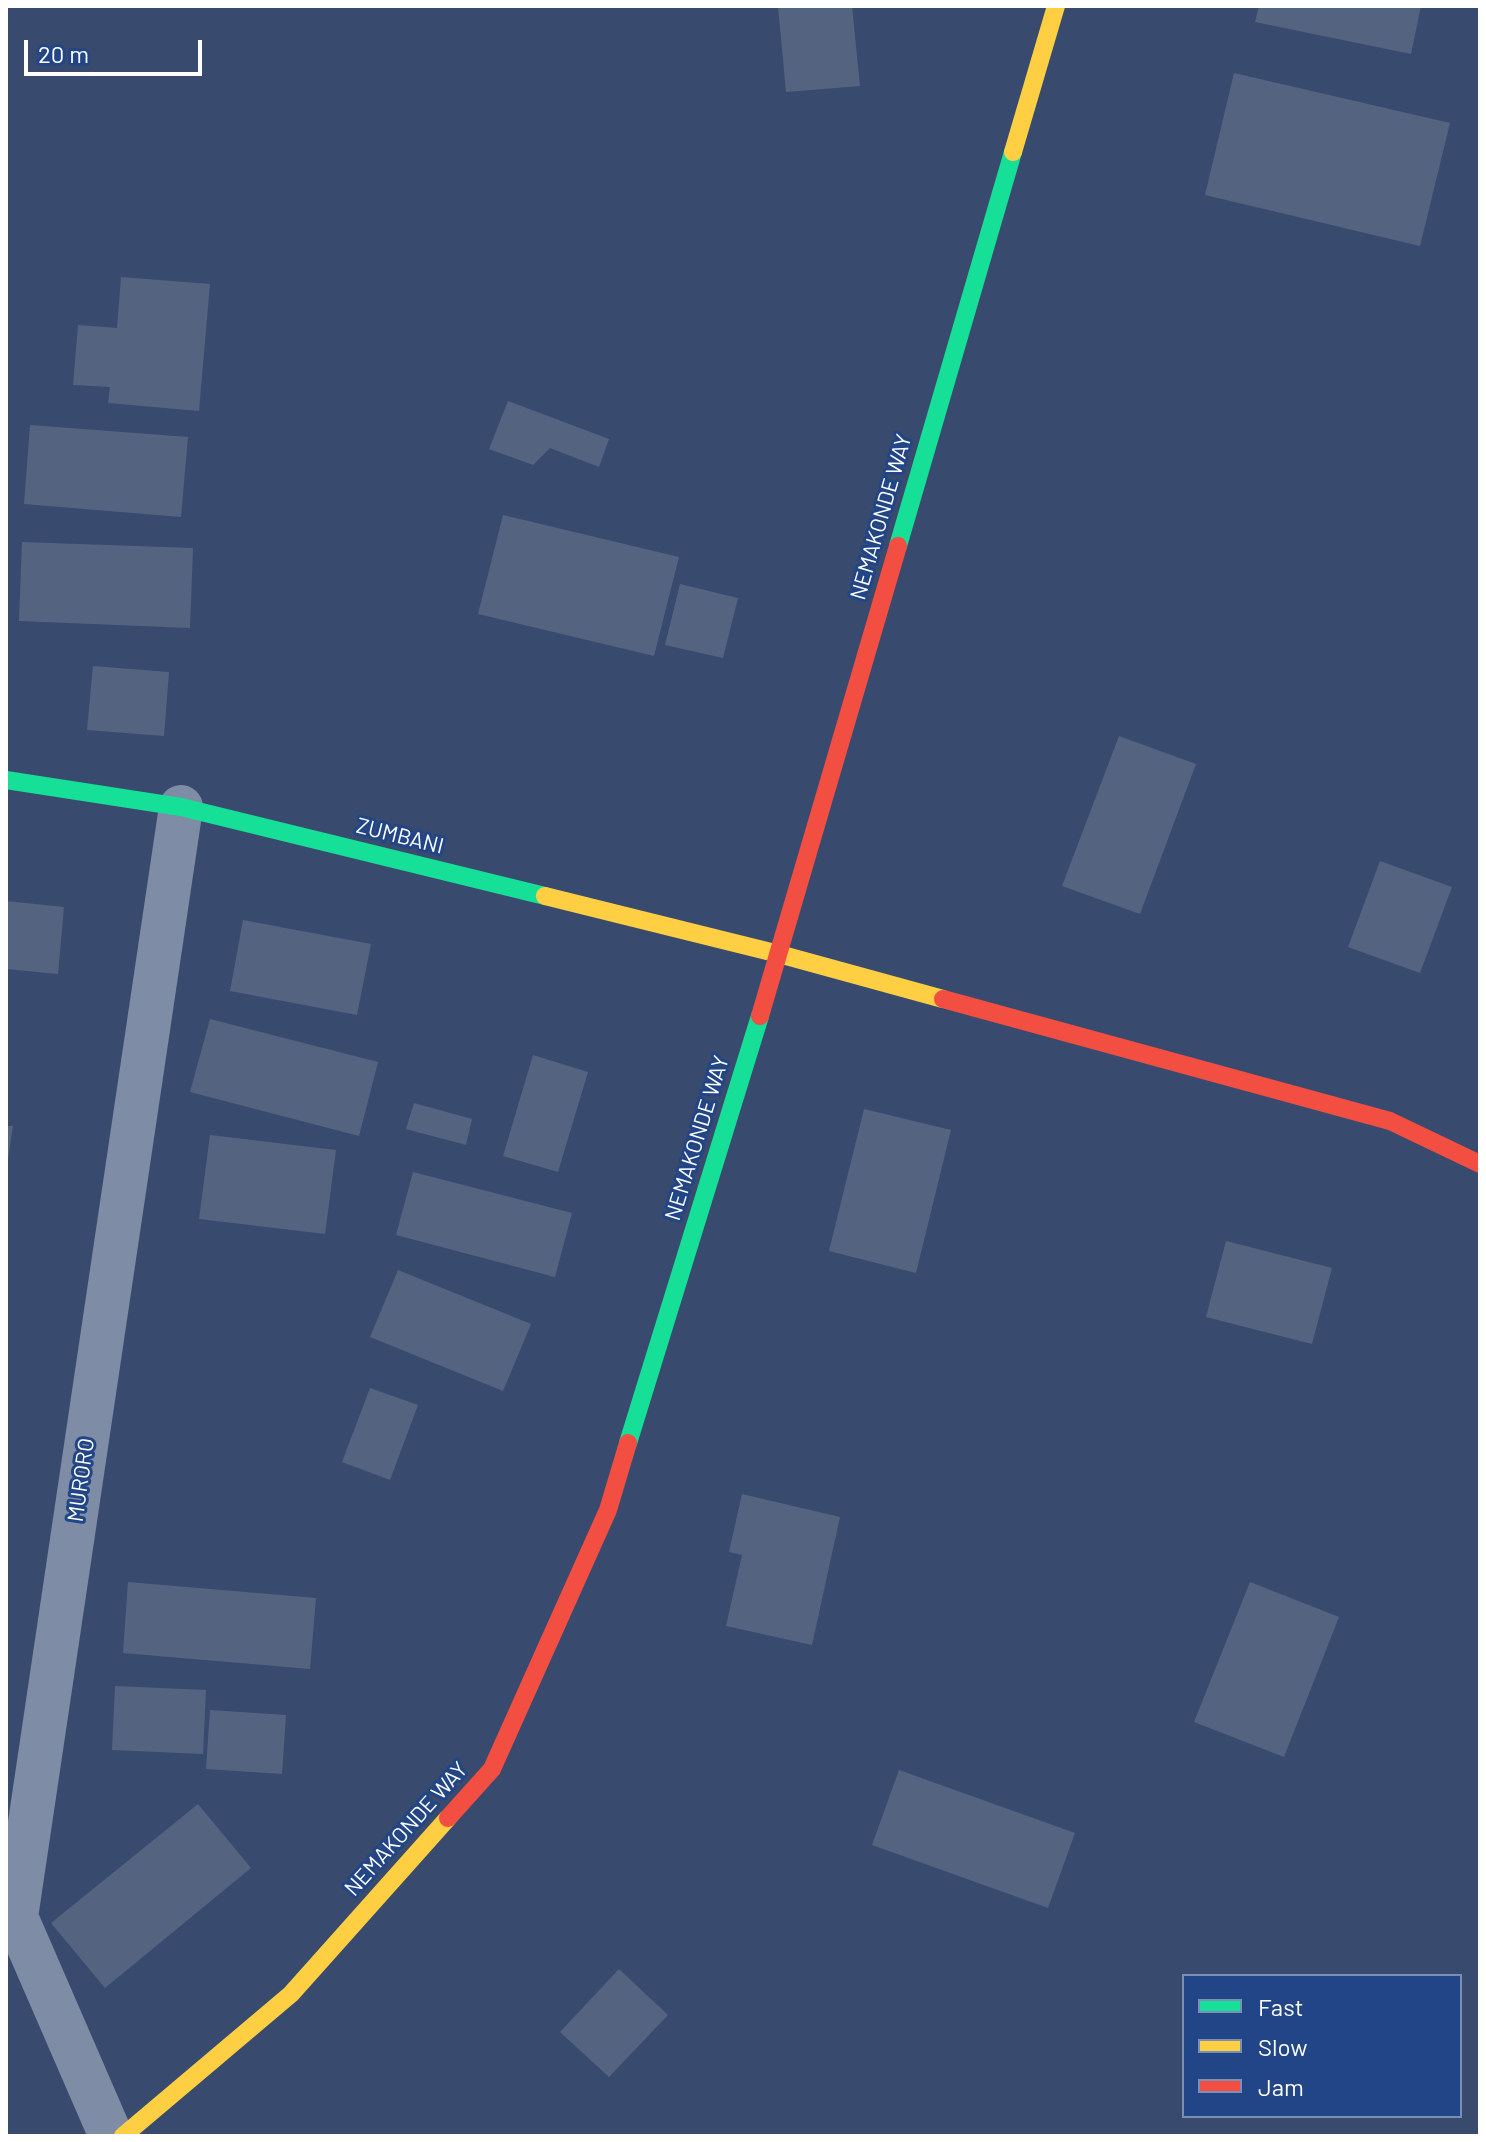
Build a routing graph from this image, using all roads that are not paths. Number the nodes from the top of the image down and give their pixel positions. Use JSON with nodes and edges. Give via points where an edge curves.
{"nodes":[{"id":1,"x":1056,"y":6,"type":"edge"},
{"id":2,"x":6,"y":780,"type":"edge"},
{"id":3,"x":181,"y":807,"type":"junction"},
{"id":4,"x":779,"y":954,"type":"junction"},
{"id":5,"x":1480,"y":1164,"type":"edge"},
{"id":6,"x":111,"y":2136,"type":"edge"},
{"id":7,"x":123,"y":2136,"type":"edge"}],
"edges":[{"from":1,"to":4,"type":"street","name":"NEMAKONDE WAY"},
{"from":2,"to":3,"type":"street","name":"ZUMBANI"},
{"from":3,"to":4,"type":"street","name":"ZUMBANI"},
{"from":3,"to":6,"type":"street","name":"MURORO","via":[[16,1917]]},
{"from":4,"to":5,"type":"street","name":"ZUMBANI","via":[[1390,1121]]},
{"from":4,"to":7,"type":"street","name":"NEMAKONDE WAY","via":[[608,1510],[492,1769],[291,1994]]}]}
